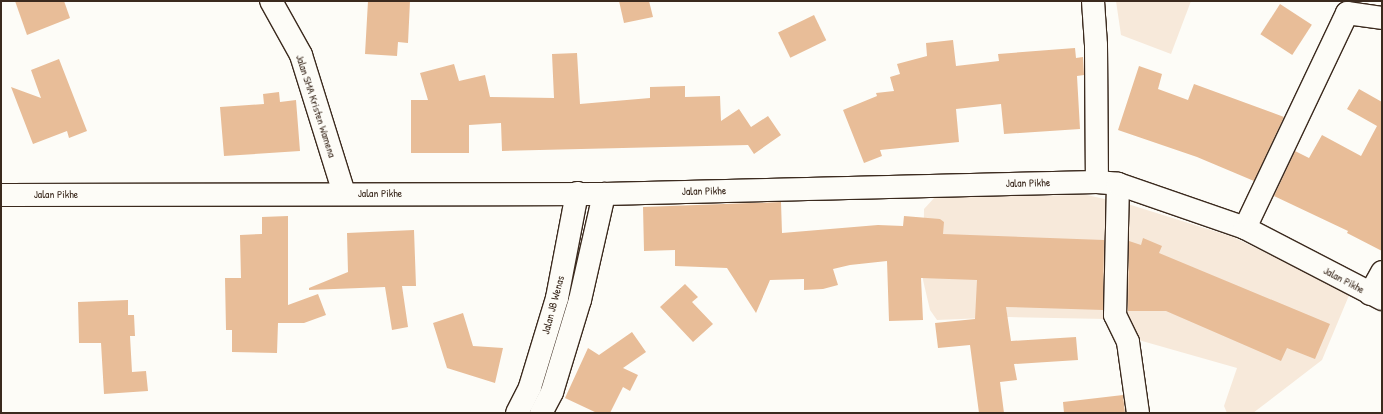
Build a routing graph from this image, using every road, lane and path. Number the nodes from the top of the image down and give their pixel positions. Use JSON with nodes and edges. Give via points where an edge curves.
{"nodes":[{"id":1,"x":275,"y":1,"type":"edge"},
{"id":2,"x":1093,"y":1,"type":"edge"},
{"id":3,"x":1343,"y":7,"type":"edge"},
{"id":4,"x":1382,"y":18,"type":"edge"},
{"id":5,"x":1108,"y":183,"type":"junction"},
{"id":6,"x":344,"y":193,"type":"junction"},
{"id":7,"x":578,"y":193,"type":"junction"},
{"id":8,"x":1,"y":194,"type":"edge"},
{"id":9,"x":604,"y":194,"type":"junction"},
{"id":10,"x":1245,"y":228,"type":"junction"},
{"id":11,"x":1382,"y":272,"type":"edge"},
{"id":12,"x":1376,"y":297,"type":"edge"},
{"id":13,"x":517,"y":413,"type":"edge"},
{"id":14,"x":541,"y":413,"type":"edge"},
{"id":15,"x":1138,"y":413,"type":"edge"}],
"edges":[{"from":1,"to":6,"type":"main road","name":"Jalan SMA Kristen Wamena","via":[[301,55]]},
{"from":2,"to":5,"type":"main road"},
{"from":3,"to":4,"type":"main road"},
{"from":3,"to":10,"type":"main road"},
{"from":5,"to":9,"type":"main road","name":"Jalan Pikhe"},
{"from":5,"to":10,"type":"main road","name":"Jalan Pikhe"},
{"from":5,"to":15,"type":"main road","via":[[1115,315],[1128,342]]},
{"from":6,"to":7,"type":"main road","name":"Jalan Pikhe"},
{"from":6,"to":8,"type":"main road","name":"Jalan Pikhe"},
{"from":7,"to":9,"type":"main road","name":"Jalan Pikhe"},
{"from":7,"to":13,"type":"main road","name":"Jalan JB Wenas","via":[[557,298],[530,388]]},
{"from":9,"to":14,"type":"main road","via":[[580,300],[552,392]]},
{"from":10,"to":12,"type":"main road","name":"Jalan Pikhe"},
{"from":11,"to":12,"type":"main road"}]}
